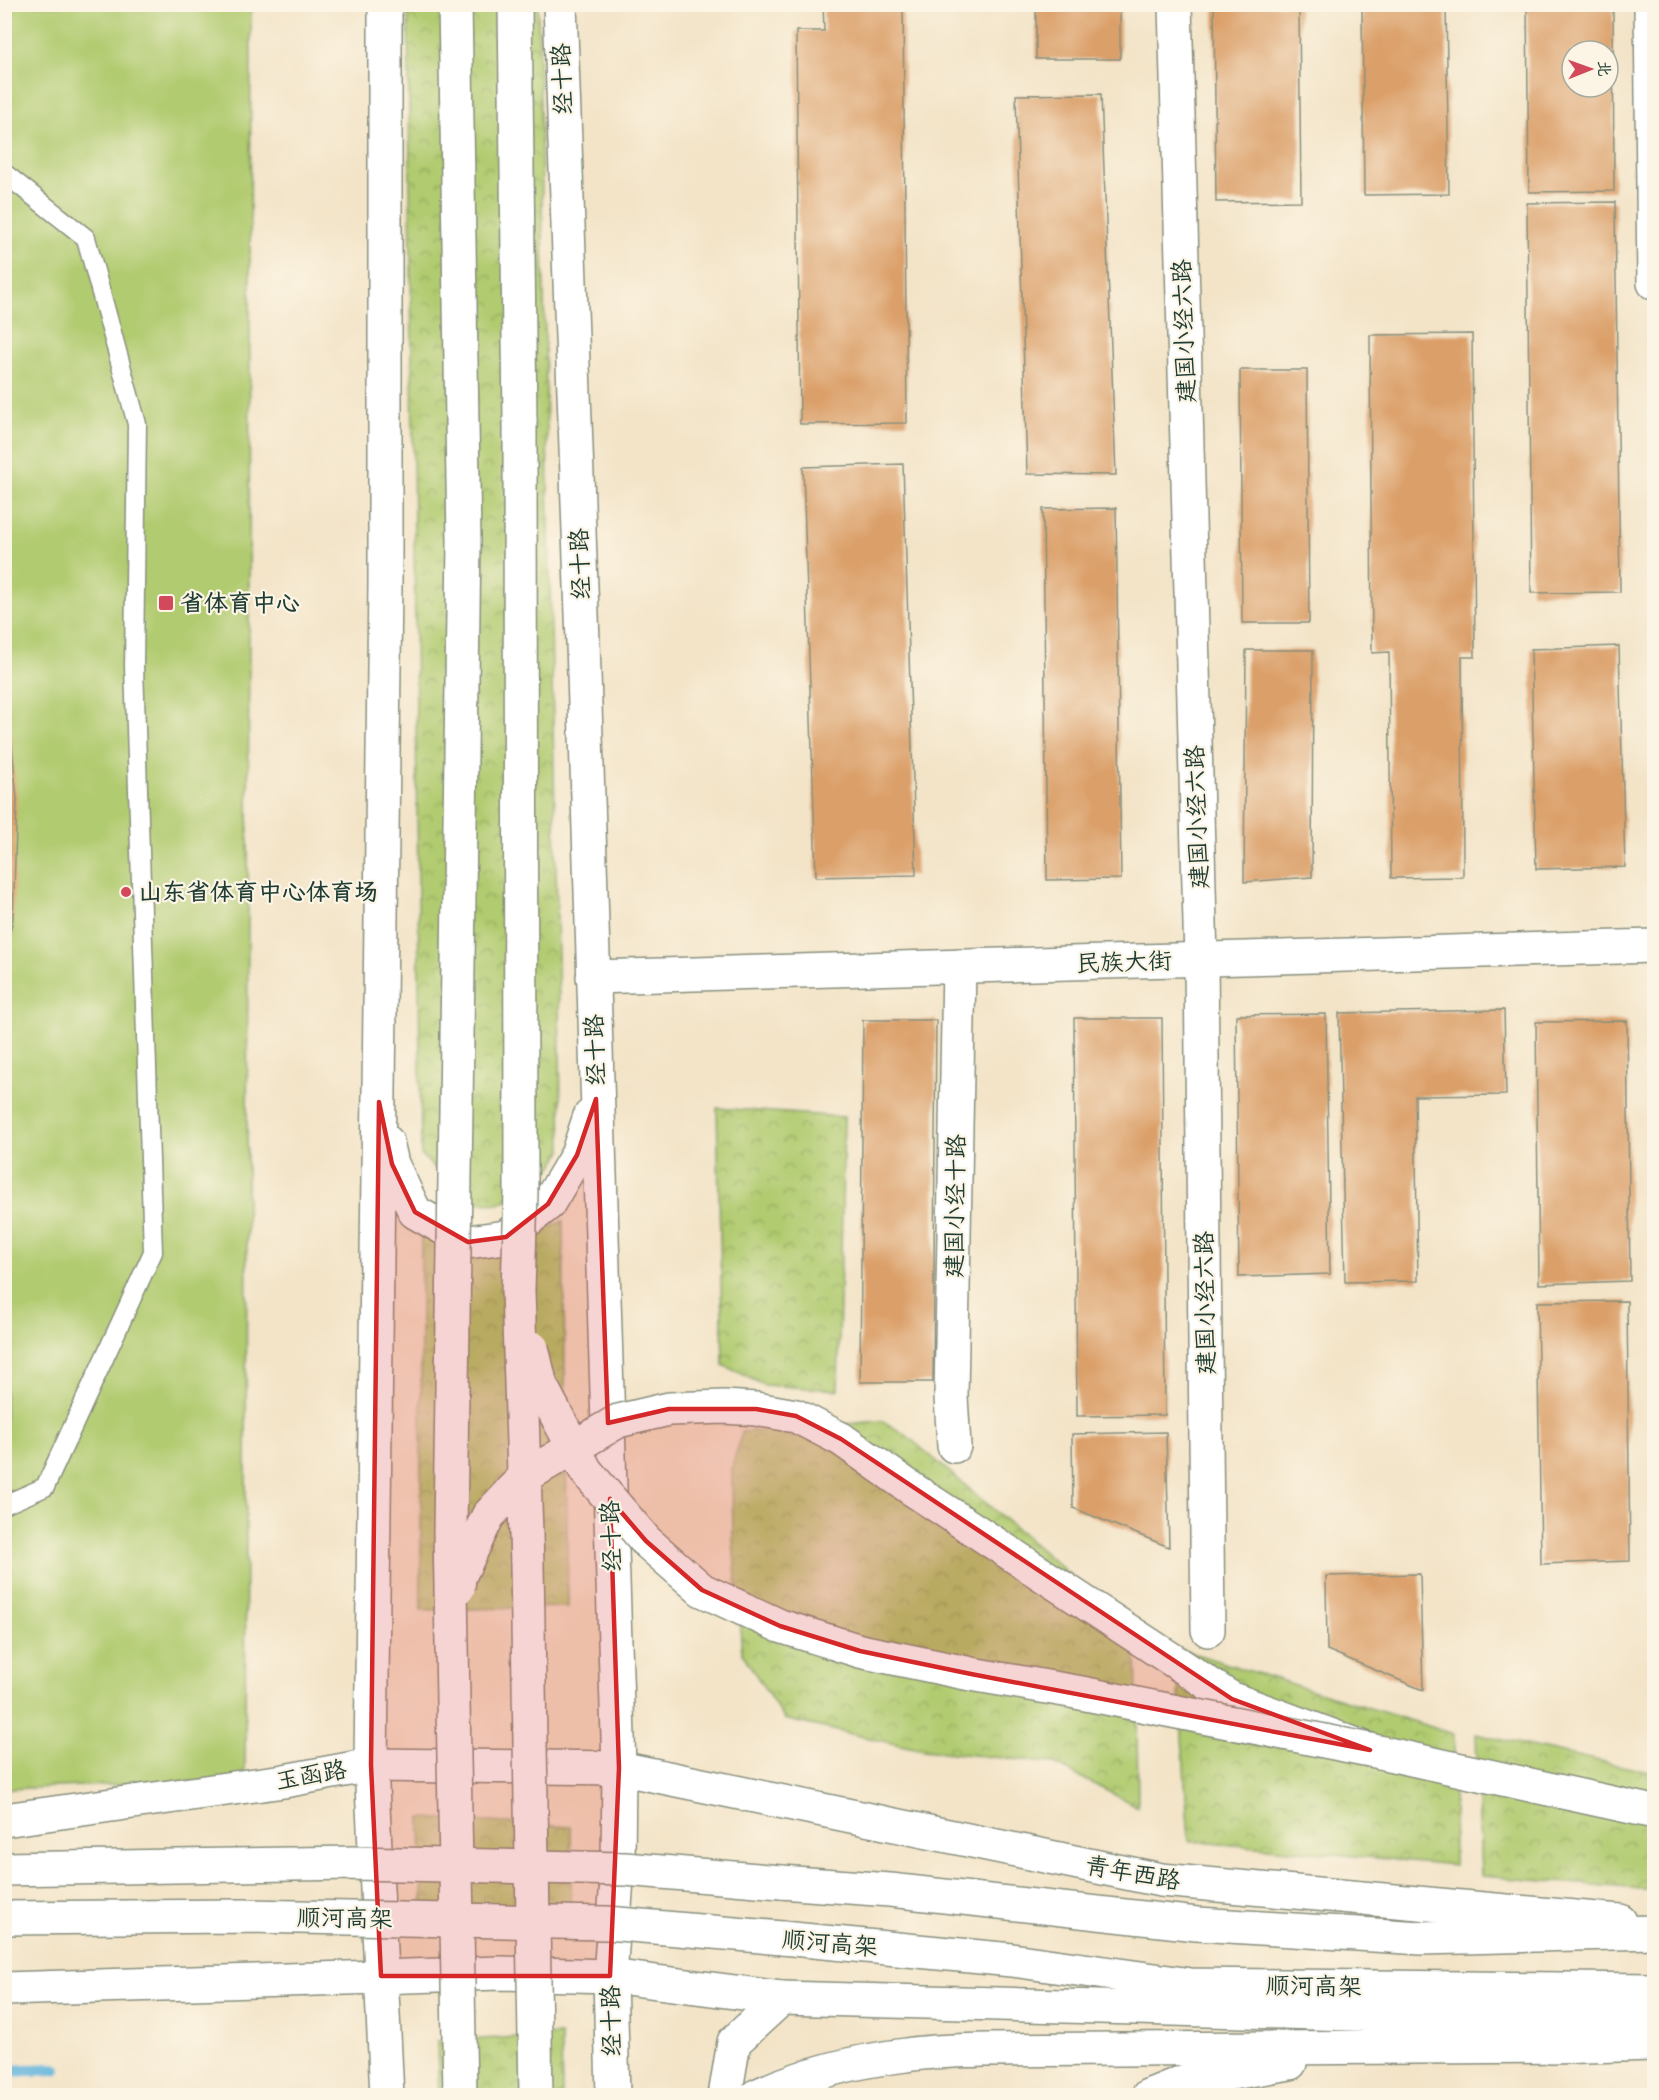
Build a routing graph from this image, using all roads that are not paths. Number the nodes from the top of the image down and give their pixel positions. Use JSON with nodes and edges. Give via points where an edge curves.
{"nodes":[{"id":1,"x":385,"y":4,"type":"edge"},
{"id":2,"x":455,"y":4,"type":"edge"},
{"id":3,"x":516,"y":4,"type":"edge"},
{"id":4,"x":560,"y":4,"type":"edge"},
{"id":5,"x":1174,"y":4,"type":"edge"},
{"id":6,"x":1651,"y":4,"type":"edge"},
{"id":7,"x":4,"y":173,"type":"edge"},
{"id":8,"x":1654,"y":283,"type":"edge"},
{"id":9,"x":1654,"y":945,"type":"edge"},
{"id":10,"x":1201,"y":960,"type":"junction"},
{"id":11,"x":959,"y":966,"type":"junction"},
{"id":12,"x":593,"y":977,"type":"junction"},
{"id":13,"x":596,"y":1099,"type":"junction"},
{"id":14,"x":379,"y":1102,"type":"junction"},
{"id":15,"x":518,"y":1291,"type":"junction"},
{"id":16,"x":954,"y":1446,"type":"dead end"},
{"id":17,"x":4,"y":1505,"type":"edge"},
{"id":18,"x":1208,"y":1630,"type":"dead end"},
{"id":19,"x":451,"y":1642,"type":"junction"},
{"id":20,"x":1370,"y":1750,"type":"junction"},
{"id":21,"x":371,"y":1765,"type":"junction"},
{"id":22,"x":619,"y":1768,"type":"junction"},
{"id":23,"x":1654,"y":1812,"type":"edge"},
{"id":24,"x":4,"y":1820,"type":"edge"},
{"id":25,"x":4,"y":1869,"type":"edge"},
{"id":26,"x":4,"y":1918,"type":"edge"},
{"id":27,"x":1654,"y":1924,"type":"edge"},
{"id":28,"x":1654,"y":1932,"type":"edge"},
{"id":29,"x":381,"y":1976,"type":"junction"},
{"id":30,"x":610,"y":1976,"type":"junction"},
{"id":31,"x":4,"y":1989,"type":"edge"},
{"id":32,"x":1654,"y":1990,"type":"edge"},
{"id":33,"x":782,"y":1998,"type":"junction"},
{"id":34,"x":1654,"y":2018,"type":"edge"},
{"id":35,"x":458,"y":2019,"type":"junction"},
{"id":36,"x":1654,"y":2044,"type":"edge"},
{"id":37,"x":1574,"y":2046,"type":"junction"},
{"id":38,"x":387,"y":2096,"type":"edge"},
{"id":39,"x":460,"y":2096,"type":"edge"},
{"id":40,"x":465,"y":2096,"type":"edge"},
{"id":41,"x":536,"y":2096,"type":"edge"},
{"id":42,"x":613,"y":2096,"type":"edge"},
{"id":43,"x":725,"y":2096,"type":"edge"},
{"id":44,"x":756,"y":2096,"type":"edge"},
{"id":45,"x":1148,"y":2096,"type":"edge"}],
"edges":[{"from":1,"to":14,"type":"main road","via":[[385,582]]},
{"from":2,"to":19,"type":"main road","bridge":true,"via":[[465,541]]},
{"from":3,"to":15,"type":"main road","name":"经十路","bridge":true,"via":[[520,421]]},
{"from":4,"to":12,"type":"main road","name":"经十路"},
{"from":5,"to":10,"type":"main road","name":"建国小经六路"},
{"from":6,"to":8,"type":"main road"},
{"from":7,"to":17,"type":"lane","via":[[86,238],[137,424],[134,666],[153,1252],[45,1487]]},
{"from":9,"to":10,"type":"main road","name":"民族大街"},
{"from":10,"to":11,"type":"main road","name":"民族大街"},
{"from":10,"to":18,"type":"main road","name":"建国小经六路"},
{"from":11,"to":12,"type":"main road","name":"民族大街"},
{"from":11,"to":16,"type":"main road","name":"建国小经十路","via":[[951,1397]]},
{"from":12,"to":13,"type":"main road","name":"经十路"},
{"from":13,"to":14,"type":"main road","via":[[577,1155],[548,1204],[506,1237],[468,1242],[415,1212],[392,1164]]},
{"from":13,"to":22,"type":"main road","name":"经十路"},
{"from":14,"to":21,"type":"main road"},
{"from":15,"to":20,"type":"main road","bridge":true,"via":[[541,1386],[586,1471],[646,1541],[702,1590],[780,1626],[860,1651]]},
{"from":15,"to":41,"type":"main road","name":"经十路","bridge":true},
{"from":19,"to":20,"type":"main road","bridge":true,"via":[[459,1577],[488,1516],[524,1477],[618,1421],[669,1408],[756,1409],[796,1416],[841,1439],[1232,1699]]},
{"from":19,"to":35,"type":"main road","bridge":true},
{"from":20,"to":23,"type":"main road"},
{"from":21,"to":22,"type":"main road","name":"玉函路"},
{"from":21,"to":24,"type":"main road","name":"玉函路"},
{"from":21,"to":29,"type":"main road"},
{"from":22,"to":27,"type":"main road","name":"青年西路","via":[[1161,1880]]},
{"from":22,"to":30,"type":"main road","name":"经十路","via":[[618,1865]]},
{"from":25,"to":28,"type":"main road","bridge":true,"via":[[354,1863],[625,1869],[890,1890],[1185,1923],[1422,1938]]},
{"from":26,"to":32,"type":"main road","name":"顺河高架","bridge":true,"via":[[242,1916],[607,1923],[1012,1960],[1191,1984]]},
{"from":29,"to":30,"type":"main road"},
{"from":29,"to":31,"type":"main road"},
{"from":29,"to":38,"type":"main road"},
{"from":30,"to":33,"type":"main road"},
{"from":30,"to":42,"type":"main road","name":"经十路"},
{"from":33,"to":34,"type":"main road","via":[[1526,2019]]},
{"from":33,"to":43,"type":"main road","via":[[734,2042]]},
{"from":35,"to":39,"type":"main road","bridge":true},
{"from":35,"to":40,"type":"main road","bridge":true},
{"from":36,"to":37,"type":"main road"},
{"from":37,"to":44,"type":"main road","via":[[985,2050],[858,2063]]},
{"from":37,"to":45,"type":"main road","via":[[1299,2062],[1185,2081]]}]}
